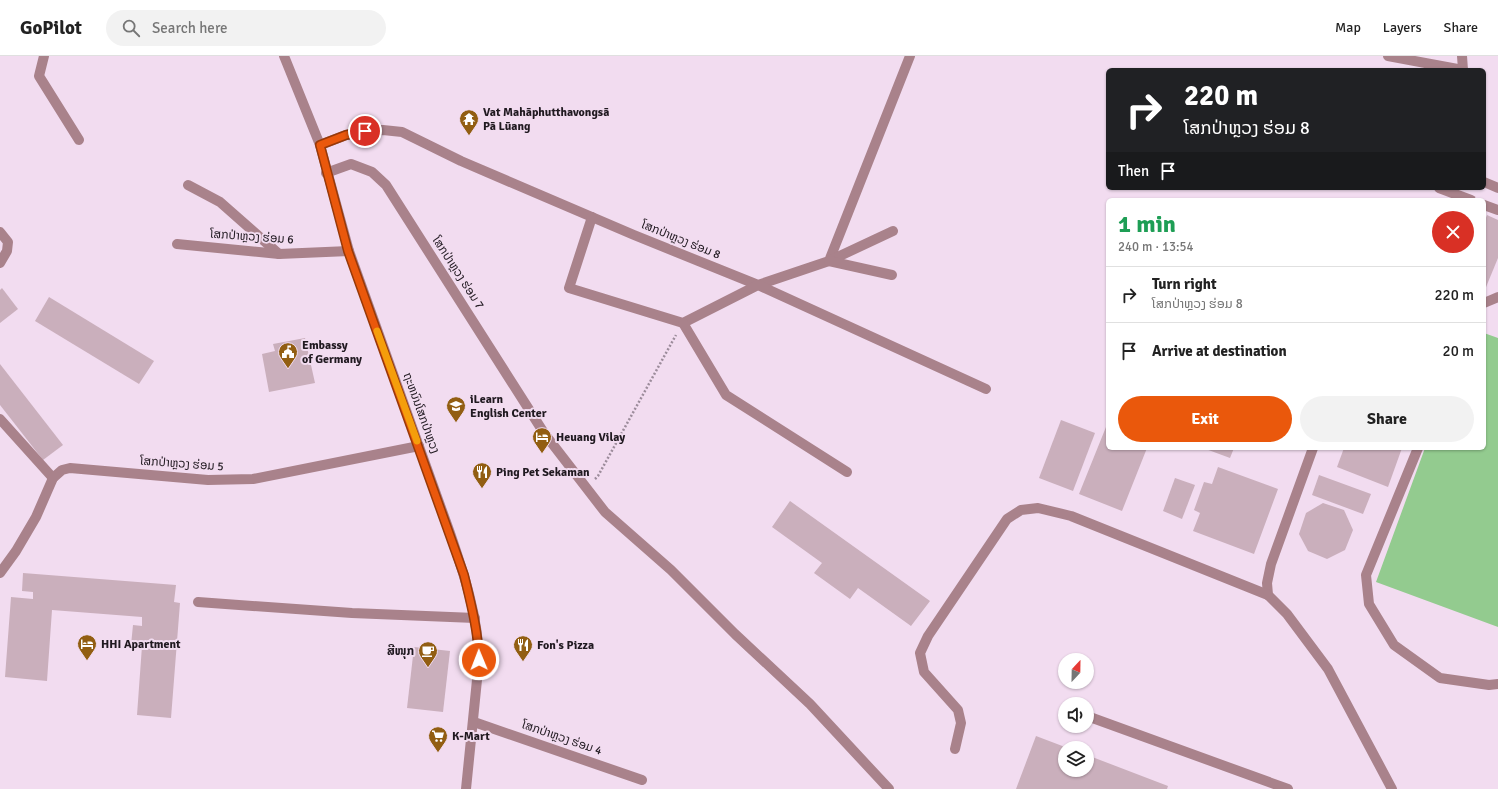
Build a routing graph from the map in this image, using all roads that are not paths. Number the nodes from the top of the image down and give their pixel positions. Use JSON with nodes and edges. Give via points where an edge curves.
{"nodes":[{"id":1,"x":44,"y":56,"type":"edge"},
{"id":2,"x":284,"y":56,"type":"edge"},
{"id":3,"x":910,"y":56,"type":"edge"},
{"id":4,"x":1388,"y":56,"type":"edge"},
{"id":5,"x":1462,"y":56,"type":"edge"},
{"id":6,"x":1452,"y":68,"type":"edge"},
{"id":7,"x":1463,"y":68,"type":"edge"},
{"id":8,"x":79,"y":140,"type":"dead end"},
{"id":9,"x":320,"y":145,"type":"junction"},
{"id":10,"x":326,"y":173,"type":"junction"},
{"id":11,"x":1486,"y":183,"type":"edge"},
{"id":12,"x":188,"y":185,"type":"dead end"},
{"id":13,"x":1498,"y":188,"type":"edge"},
{"id":14,"x":1444,"y":190,"type":"edge"},
{"id":15,"x":1466,"y":198,"type":"edge"},
{"id":16,"x":1486,"y":206,"type":"edge"},
{"id":17,"x":1498,"y":210,"type":"edge"},
{"id":18,"x":592,"y":217,"type":"junction"},
{"id":19,"x":893,"y":231,"type":"dead end"},
{"id":20,"x":0,"y":232,"type":"edge"},
{"id":21,"x":177,"y":244,"type":"dead end"},
{"id":22,"x":348,"y":251,"type":"junction"},
{"id":23,"x":279,"y":254,"type":"junction"},
{"id":24,"x":829,"y":261,"type":"junction"},
{"id":25,"x":0,"y":263,"type":"edge"},
{"id":26,"x":892,"y":275,"type":"dead end"},
{"id":27,"x":758,"y":285,"type":"junction"},
{"id":28,"x":1498,"y":297,"type":"edge"},
{"id":29,"x":1486,"y":302,"type":"edge"},
{"id":30,"x":683,"y":323,"type":"junction"},
{"id":31,"x":986,"y":389,"type":"dead end"},
{"id":32,"x":0,"y":419,"type":"edge"},
{"id":33,"x":419,"y":446,"type":"junction"},
{"id":34,"x":1313,"y":450,"type":"edge"},
{"id":35,"x":1417,"y":450,"type":"edge"},
{"id":36,"x":847,"y":472,"type":"dead end"},
{"id":37,"x":53,"y":478,"type":"junction"},
{"id":38,"x":0,"y":572,"type":"edge"},
{"id":39,"x":1268,"y":595,"type":"junction"},
{"id":40,"x":198,"y":602,"type":"dead end"},
{"id":41,"x":475,"y":618,"type":"junction"},
{"id":42,"x":1498,"y":684,"type":"edge"},
{"id":43,"x":1094,"y":719,"type":"edge"},
{"id":44,"x":474,"y":722,"type":"junction"},
{"id":45,"x":955,"y":749,"type":"dead end"},
{"id":46,"x":642,"y":780,"type":"dead end"},
{"id":47,"x":466,"y":789,"type":"edge"},
{"id":48,"x":889,"y":789,"type":"edge"},
{"id":49,"x":1288,"y":789,"type":"edge"},
{"id":50,"x":1392,"y":789,"type":"edge"}],
"edges":[{"from":1,"to":8,"type":"street","via":[[39,76]]},
{"from":2,"to":9,"type":"street","name":"ຖະຫນົນໂສກປ່າຫຼວງ"},
{"from":3,"to":24,"type":"street"},
{"from":4,"to":6,"type":"street"},
{"from":5,"to":7,"type":"street"},
{"from":9,"to":10,"type":"street","name":"ຖະຫນົນໂສກປ່າຫຼວງ"},
{"from":9,"to":18,"type":"street","name":"ໂສກປ່າຫຼວງ ຮ່ອມ 8","via":[[365,131],[402,132],[461,161]]},
{"from":10,"to":22,"type":"street","name":"ຖະຫນົນໂສກປ່າຫຼວງ"},
{"from":10,"to":48,"type":"street","name":"ໂສກປ່າຫຼວງ ຮ່ອມ 7","via":[[351,164],[372,172],[386,185],[544,433],[605,512],[671,570],[810,704]]},
{"from":11,"to":13,"type":"street"},
{"from":12,"to":23,"type":"street","via":[[228,208]]},
{"from":14,"to":15,"type":"street"},
{"from":16,"to":17,"type":"street"},
{"from":18,"to":27,"type":"street","name":"ໂສກປ່າຫຼວງ ຮ່ອມ 8"},
{"from":18,"to":30,"type":"street","via":[[569,288]]},
{"from":19,"to":24,"type":"street"},
{"from":20,"to":25,"type":"street","via":[[8,242],[8,251]]},
{"from":21,"to":23,"type":"street","name":"ໂສກປ່າຫຼວງ ຮ່ອມ 6"},
{"from":22,"to":23,"type":"street","name":"ໂສກປ່າຫຼວງ ຮ່ອມ 6"},
{"from":22,"to":33,"type":"street","name":"ຖະຫນົນໂສກປ່າຫຼວງ"},
{"from":24,"to":26,"type":"street"},
{"from":24,"to":27,"type":"street"},
{"from":27,"to":30,"type":"street"},
{"from":27,"to":31,"type":"street","name":"ໂສກປ່າຫຼວງ ຮ່ອມ 8"},
{"from":28,"to":29,"type":"street"},
{"from":30,"to":36,"type":"street","via":[[726,395]]},
{"from":32,"to":37,"type":"street"},
{"from":33,"to":37,"type":"street","name":"ໂສກປ່າຫຼວງ ຮ່ອມ 5","via":[[253,479],[208,480],[70,468],[62,470]]},
{"from":33,"to":41,"type":"street","name":"ຖະຫນົນໂສກປ່າຫຼວງ","via":[[464,575]]},
{"from":34,"to":39,"type":"street","via":[[1271,564],[1267,583]]},
{"from":35,"to":42,"type":"street","via":[[1366,575],[1369,604],[1394,645],[1440,678]]},
{"from":37,"to":38,"type":"street","via":[[36,517]]},
{"from":39,"to":45,"type":"street","via":[[1071,516],[1038,508],[1021,510],[1007,518],[928,636],[920,653],[924,672],[958,710],[961,723]]},
{"from":39,"to":50,"type":"street","via":[[1287,614],[1328,669]]},
{"from":40,"to":41,"type":"street","via":[[352,613]]},
{"from":41,"to":44,"type":"street","name":"ຖະຫນົນໂສກປ່າຫຼວງ","via":[[479,660]]},
{"from":43,"to":49,"type":"street"},
{"from":44,"to":46,"type":"street","name":"ໂສກປ່າຫຼວງ ຮ່ອມ 4"},
{"from":44,"to":47,"type":"street","name":"ຖະຫນົນໂສກປ່າຫຼວງ"}]}
